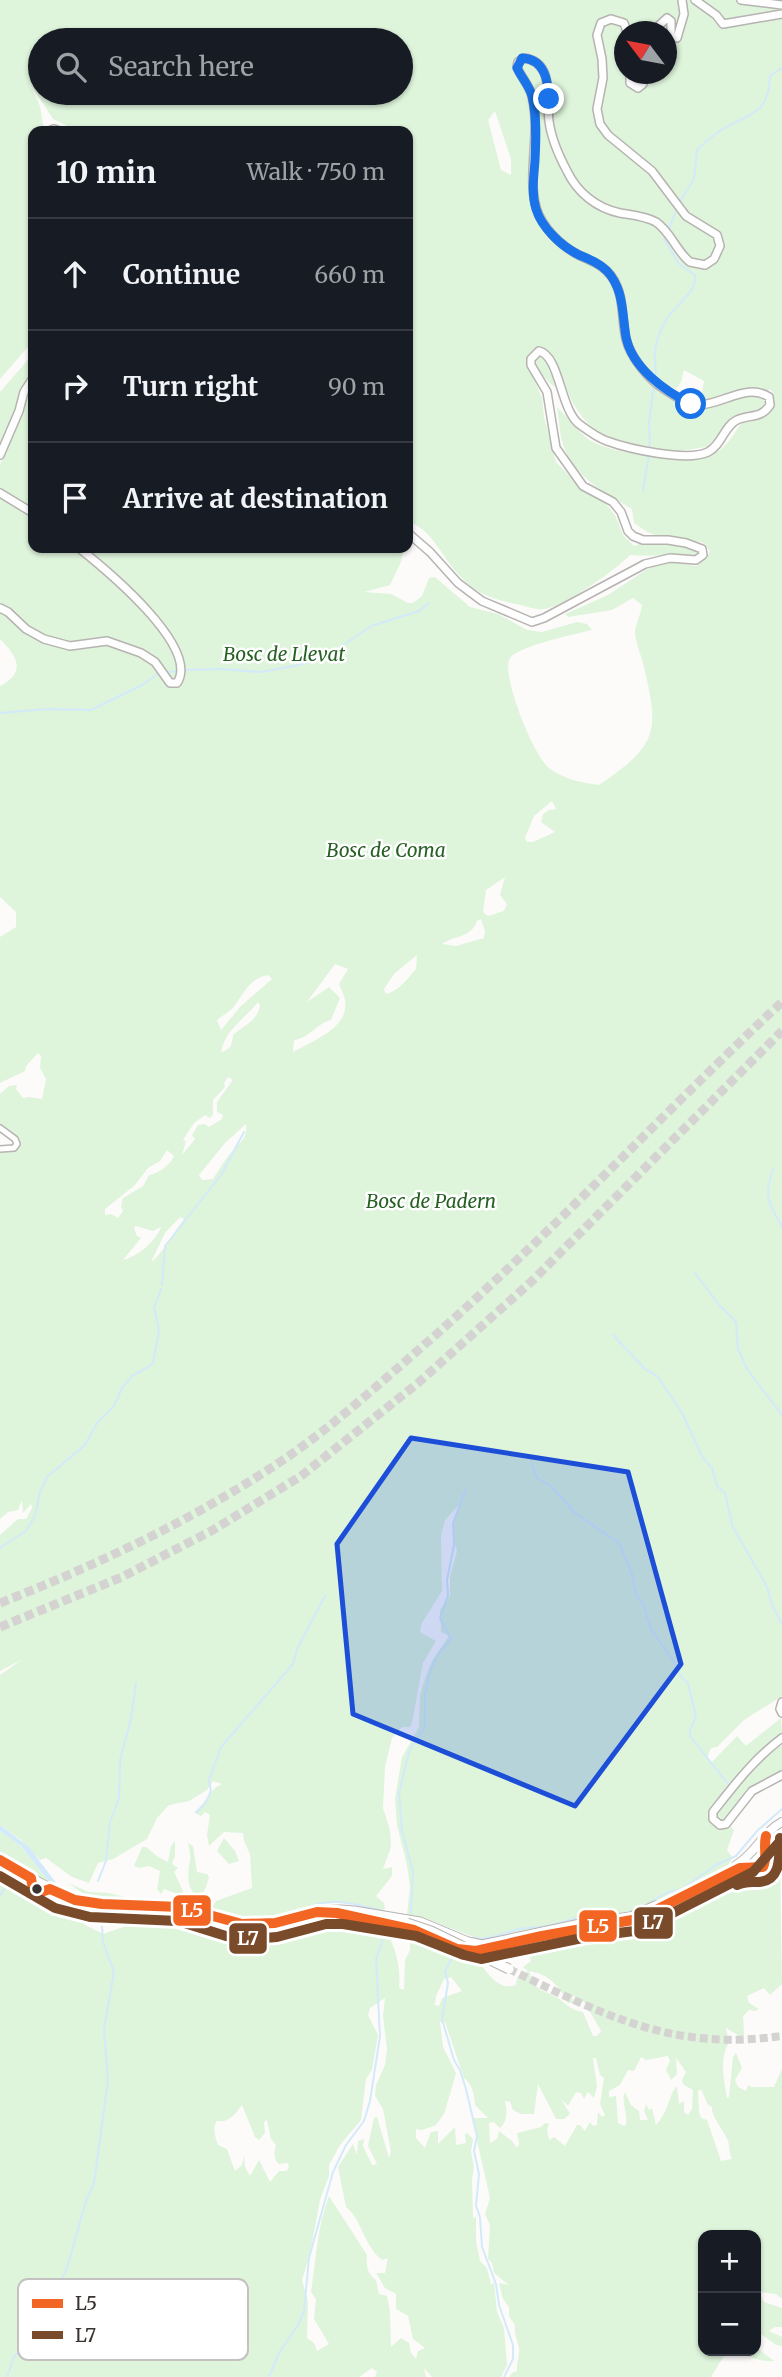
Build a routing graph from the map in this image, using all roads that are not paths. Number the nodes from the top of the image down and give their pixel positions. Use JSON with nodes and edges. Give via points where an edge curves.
{"nodes":[{"id":1,"x":682,"y":0,"type":"edge"},
{"id":2,"x":695,"y":0,"type":"edge"},
{"id":3,"x":741,"y":0,"type":"edge"},
{"id":4,"x":782,"y":5,"type":"edge"},
{"id":5,"x":782,"y":13,"type":"edge"},
{"id":6,"x":618,"y":21,"type":"edge"},
{"id":7,"x":677,"y":38,"type":"edge"},
{"id":8,"x":28,"y":385,"type":"edge"},
{"id":9,"x":0,"y":455,"type":"edge"},
{"id":10,"x":0,"y":493,"type":"edge"},
{"id":11,"x":28,"y":510,"type":"edge"},
{"id":12,"x":413,"y":537,"type":"edge"},
{"id":13,"x":85,"y":553,"type":"edge"},
{"id":14,"x":0,"y":608,"type":"edge"},
{"id":15,"x":0,"y":1128,"type":"edge"},
{"id":16,"x":0,"y":1149,"type":"edge"},
{"id":17,"x":782,"y":1702,"type":"edge"},
{"id":18,"x":782,"y":1713,"type":"edge"},
{"id":19,"x":782,"y":1738,"type":"edge"},
{"id":20,"x":782,"y":1775,"type":"edge"},
{"id":21,"x":782,"y":1822,"type":"edge"},
{"id":22,"x":766,"y":1836,"type":"junction"},
{"id":23,"x":752,"y":1853,"type":"junction"},
{"id":24,"x":767,"y":1858,"type":"junction"},
{"id":25,"x":0,"y":1860,"type":"edge"},
{"id":26,"x":782,"y":1860,"type":"edge"},
{"id":27,"x":755,"y":1867,"type":"junction"},
{"id":28,"x":733,"y":1869,"type":"junction"},
{"id":29,"x":118,"y":1906,"type":"tunnel mouth"},
{"id":30,"x":656,"y":1908,"type":"junction"},
{"id":31,"x":354,"y":1911,"type":"junction"},
{"id":32,"x":206,"y":1914,"type":"tunnel mouth"},
{"id":33,"x":305,"y":1914,"type":"junction"},
{"id":34,"x":483,"y":1950,"type":"joint"},
{"id":35,"x":509,"y":1969,"type":"tunnel mouth"}],
"edges":[{"from":1,"to":7,"type":"main road","via":[[684,14]]},
{"from":2,"to":5,"type":"main road","via":[[723,24]]},
{"from":3,"to":4,"type":"main road"},
{"from":6,"to":12,"type":"main road","via":[[605,20],[598,27],[603,78],[598,117],[608,135],[652,171],[686,216],[717,235],[720,250],[708,264],[694,264],[667,232],[647,218],[602,207],[577,187],[551,130],[544,71],[530,59],[520,59],[517,68],[533,103],[537,211],[560,242],[611,276],[621,299],[627,342],[655,382],[698,405],[756,393],[766,395],[771,403],[765,413],[734,422],[706,453],[649,452],[608,442],[579,424],[569,411],[548,356],[541,351],[531,365],[547,392],[556,448],[583,486],[613,502],[634,536],[696,545],[703,553],[696,560],[662,559],[645,564],[532,622],[482,601]]},
{"from":8,"to":9,"type":"main road"},
{"from":10,"to":11,"type":"main road"},
{"from":13,"to":14,"type":"main road","via":[[149,612],[174,646],[181,676],[177,683],[170,683],[155,662],[134,650],[107,641],[70,646],[44,639]]},
{"from":15,"to":16,"type":"street","via":[[17,1144]]},
{"from":17,"to":18,"type":"main road"},
{"from":19,"to":20,"type":"main road","via":[[745,1770],[713,1812],[713,1819],[726,1824],[752,1791]]},
{"from":21,"to":22,"type":"main road"},
{"from":22,"to":23,"type":"main road"},
{"from":22,"to":24,"type":"main road"},
{"from":23,"to":24,"type":"main road","via":[[760,1850]]},
{"from":23,"to":27,"type":"main road","via":[[749,1861]]},
{"from":23,"to":28,"type":"main road"},
{"from":24,"to":26,"type":"street"},
{"from":24,"to":27,"type":"main road","via":[[763,1867]]},
{"from":25,"to":29,"type":"highway","via":[[75,1900]]},
{"from":27,"to":28,"type":"main road"},
{"from":28,"to":30,"type":"main road"},
{"from":30,"to":31,"type":"highway","via":[[631,1917],[482,1945],[420,1922]]},
{"from":30,"to":34,"type":"main road","via":[[627,1922]]},
{"from":31,"to":33,"type":"highway"},
{"from":31,"to":35,"type":"highway","bridge":true,"via":[[431,1931]]},
{"from":32,"to":33,"type":"highway","via":[[261,1925]]},
{"from":33,"to":34,"type":"highway","via":[[330,1912],[421,1932],[464,1951]]}]}
